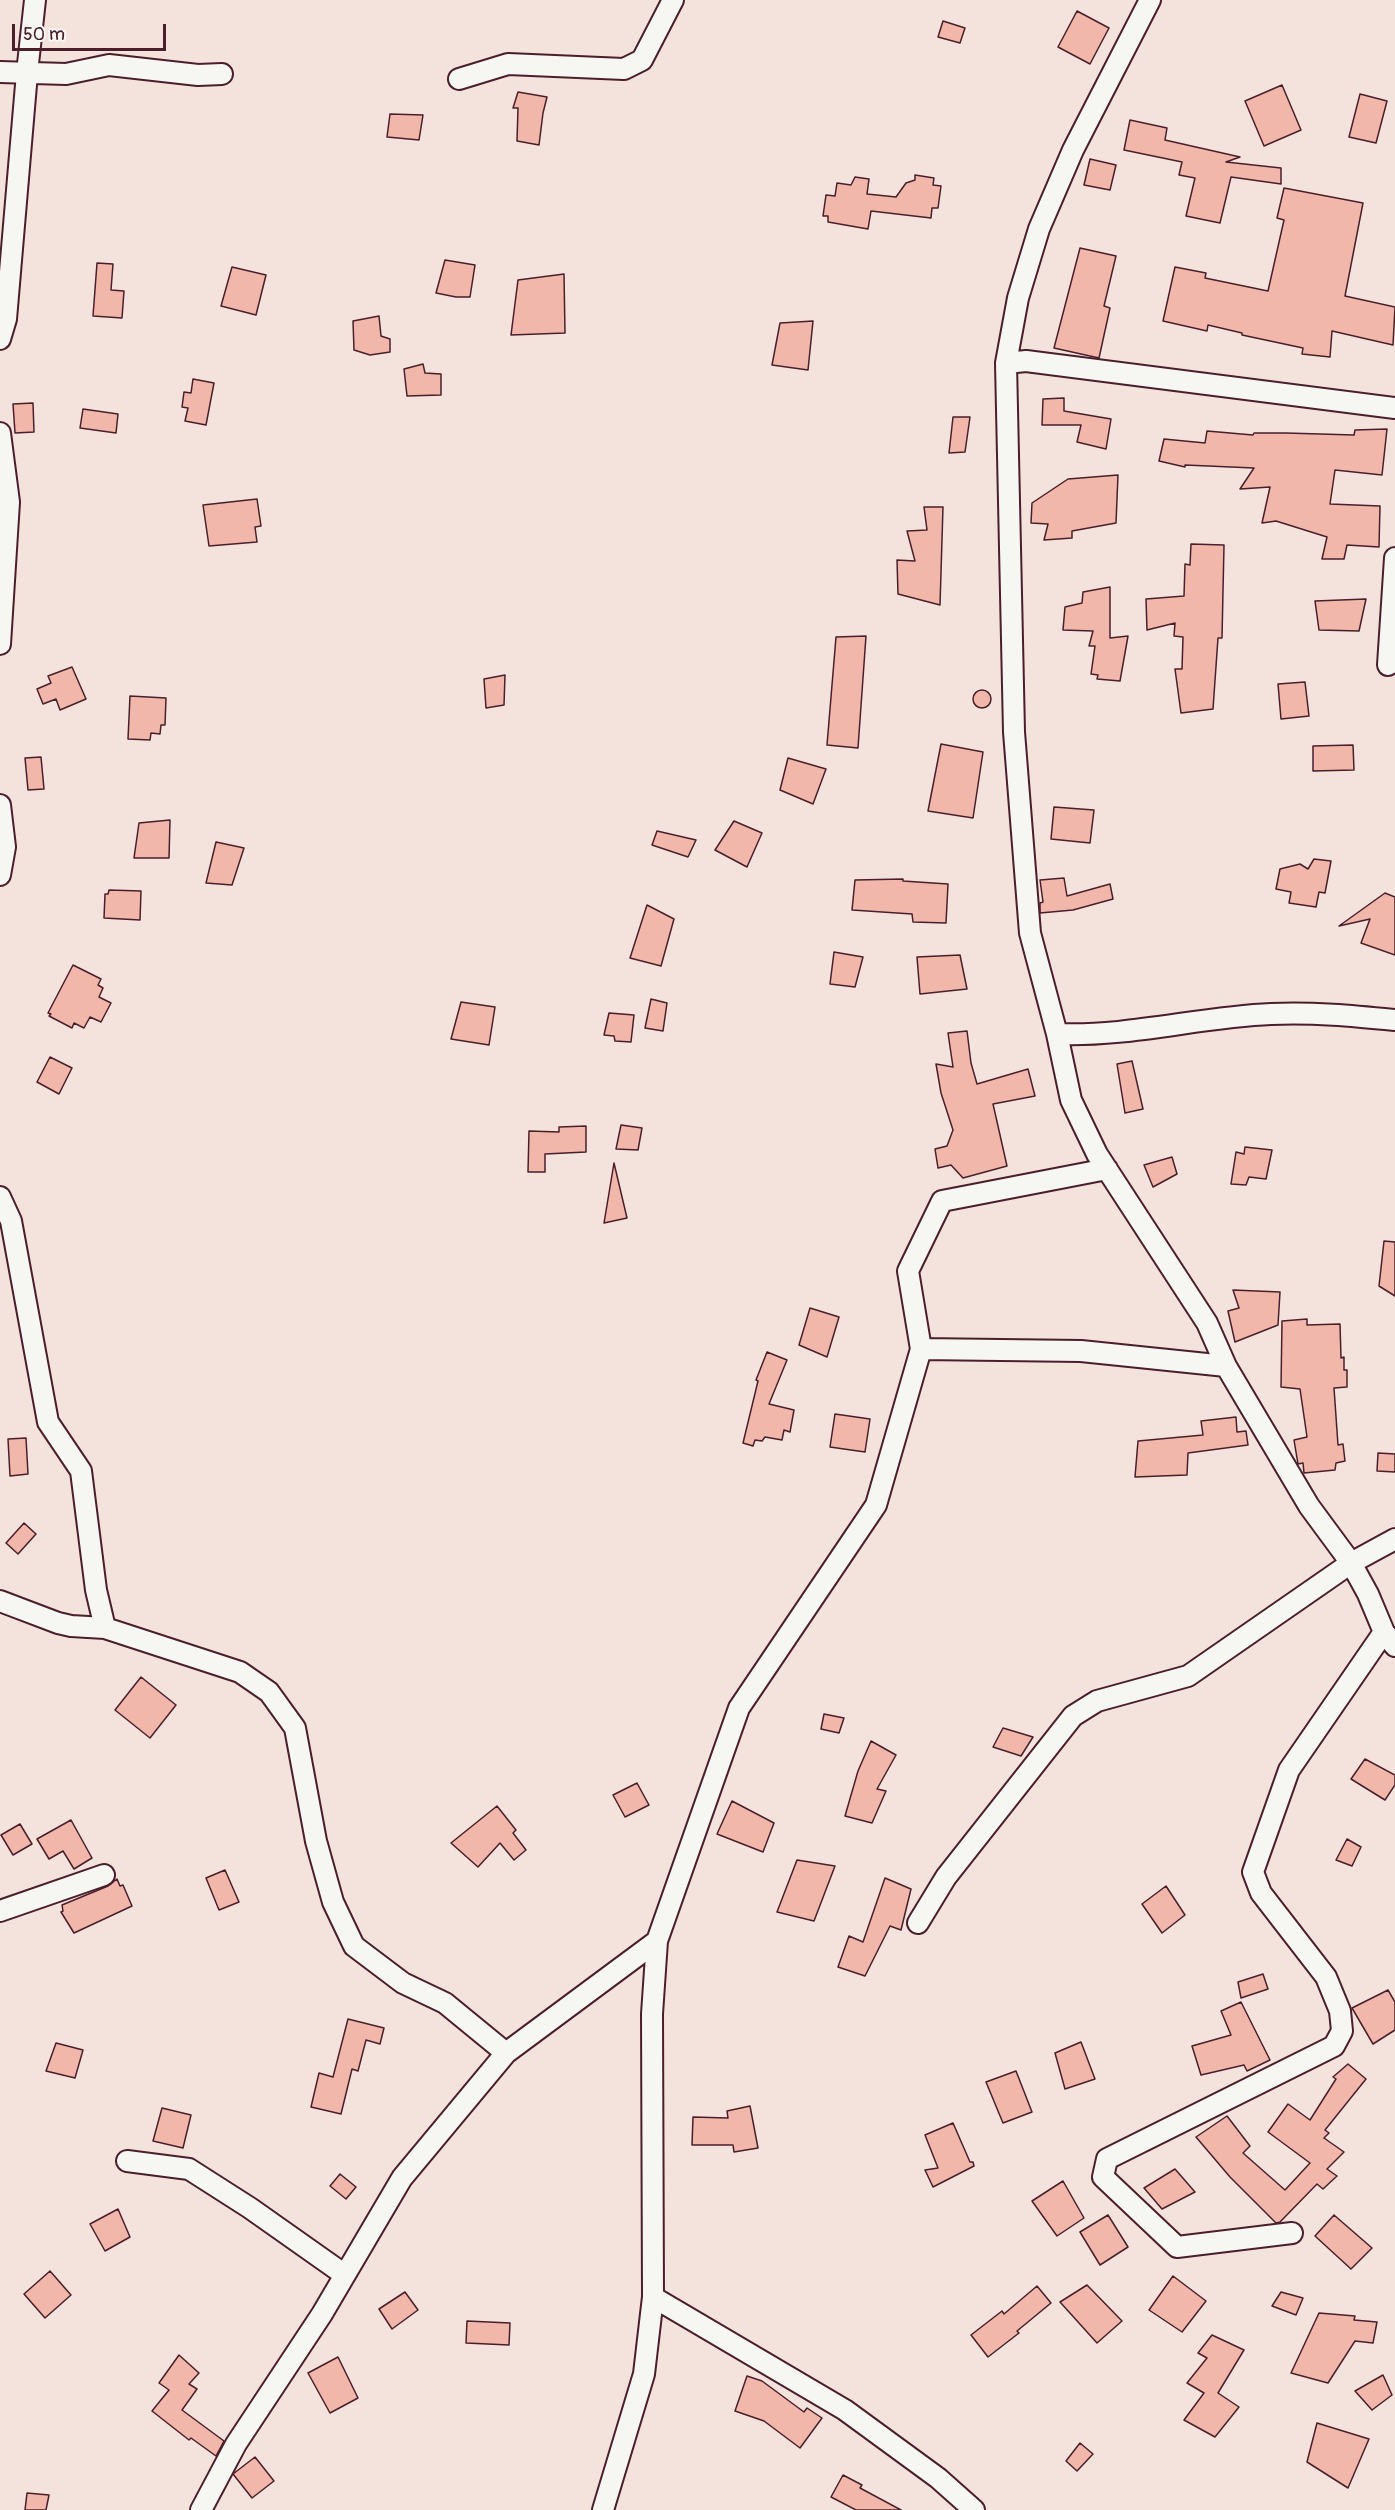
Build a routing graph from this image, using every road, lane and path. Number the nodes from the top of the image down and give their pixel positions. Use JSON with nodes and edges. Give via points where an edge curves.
{"nodes":[{"id":1,"x":35,"y":0,"type":"edge"},
{"id":2,"x":673,"y":0,"type":"edge"},
{"id":3,"x":1150,"y":0,"type":"edge"},
{"id":4,"x":0,"y":72,"type":"edge"},
{"id":5,"x":27,"y":73,"type":"junction"},
{"id":6,"x":222,"y":74,"type":"dead end"},
{"id":7,"x":459,"y":79,"type":"dead end"},
{"id":8,"x":0,"y":339,"type":"edge"},
{"id":9,"x":1006,"y":363,"type":"junction"},
{"id":10,"x":1395,"y":408,"type":"edge"},
{"id":11,"x":0,"y":433,"type":"edge"},
{"id":12,"x":1395,"y":558,"type":"edge"},
{"id":13,"x":0,"y":644,"type":"edge"},
{"id":14,"x":1388,"y":665,"type":"dead end"},
{"id":15,"x":0,"y":806,"type":"edge"},
{"id":16,"x":0,"y":875,"type":"edge"},
{"id":17,"x":1395,"y":1020,"type":"edge"},
{"id":18,"x":1057,"y":1034,"type":"junction"},
{"id":19,"x":1107,"y":1169,"type":"junction"},
{"id":20,"x":0,"y":1197,"type":"edge"},
{"id":21,"x":921,"y":1349,"type":"junction"},
{"id":22,"x":1226,"y":1366,"type":"junction"},
{"id":23,"x":1395,"y":1539,"type":"edge"},
{"id":24,"x":1351,"y":1563,"type":"junction"},
{"id":25,"x":0,"y":1601,"type":"edge"},
{"id":26,"x":105,"y":1628,"type":"junction"},
{"id":27,"x":1390,"y":1639,"type":"edge"},
{"id":28,"x":104,"y":1875,"type":"dead end"},
{"id":29,"x":0,"y":1911,"type":"edge"},
{"id":30,"x":918,"y":1923,"type":"dead end"},
{"id":31,"x":657,"y":1941,"type":"junction"},
{"id":32,"x":506,"y":2053,"type":"junction"},
{"id":33,"x":127,"y":2161,"type":"dead end"},
{"id":34,"x":1292,"y":2232,"type":"dead end"},
{"id":35,"x":345,"y":2275,"type":"junction"},
{"id":36,"x":653,"y":2297,"type":"junction"},
{"id":37,"x":201,"y":2510,"type":"edge"},
{"id":38,"x":603,"y":2510,"type":"edge"},
{"id":39,"x":974,"y":2510,"type":"edge"}],
"edges":[{"from":1,"to":5,"type":"street"},
{"from":2,"to":7,"type":"street","via":[[642,60],[624,69],[508,64]]},
{"from":3,"to":9,"type":"street","via":[[1073,150],[1039,229],[1018,298]]},
{"from":4,"to":5,"type":"street"},
{"from":5,"to":6,"type":"street","via":[[66,74],[108,65]]},
{"from":5,"to":8,"type":"street","via":[[6,319]]},
{"from":9,"to":10,"type":"street","via":[[1026,361]]},
{"from":9,"to":18,"type":"street","via":[[1014,732],[1030,933]]},
{"from":11,"to":13,"type":"street","via":[[9,502]]},
{"from":12,"to":14,"type":"street"},
{"from":15,"to":16,"type":"street","via":[[5,847]]},
{"from":17,"to":18,"type":"street","via":[[1271,1014],[1090,1035]]},
{"from":18,"to":19,"type":"street","via":[[1071,1100]]},
{"from":19,"to":21,"type":"street","via":[[942,1201],[908,1271]]},
{"from":19,"to":22,"type":"street","via":[[1207,1323]]},
{"from":20,"to":26,"type":"street","via":[[11,1221],[48,1422],[81,1471],[96,1590]]},
{"from":21,"to":22,"type":"street","via":[[1081,1351]]},
{"from":21,"to":31,"type":"street","via":[[876,1505],[739,1708]]},
{"from":22,"to":24,"type":"street","via":[[1309,1506]]},
{"from":23,"to":24,"type":"street"},
{"from":24,"to":27,"type":"street"},
{"from":24,"to":30,"type":"street","via":[[1188,1676],[1097,1701],[1073,1716],[946,1876]]},
{"from":25,"to":26,"type":"street","via":[[58,1623]]},
{"from":26,"to":32,"type":"street","via":[[240,1672],[269,1692],[295,1728],[316,1841],[333,1902],[354,1946],[403,1983],[445,2003]]},
{"from":27,"to":34,"type":"street","via":[[1289,1770],[1253,1872],[1261,1893],[1326,1977],[1340,2011],[1342,2031],[1334,2046],[1107,2159],[1103,2177],[1177,2247]]},
{"from":28,"to":29,"type":"street"},
{"from":31,"to":32,"type":"street"},
{"from":31,"to":36,"type":"street","via":[[652,2014]]},
{"from":32,"to":35,"type":"street","via":[[402,2178]]},
{"from":33,"to":35,"type":"street","via":[[189,2169]]},
{"from":35,"to":37,"type":"street","via":[[236,2444]]},
{"from":36,"to":38,"type":"street","via":[[644,2374]]},
{"from":36,"to":39,"type":"street","via":[[845,2410],[938,2478]]}]}
